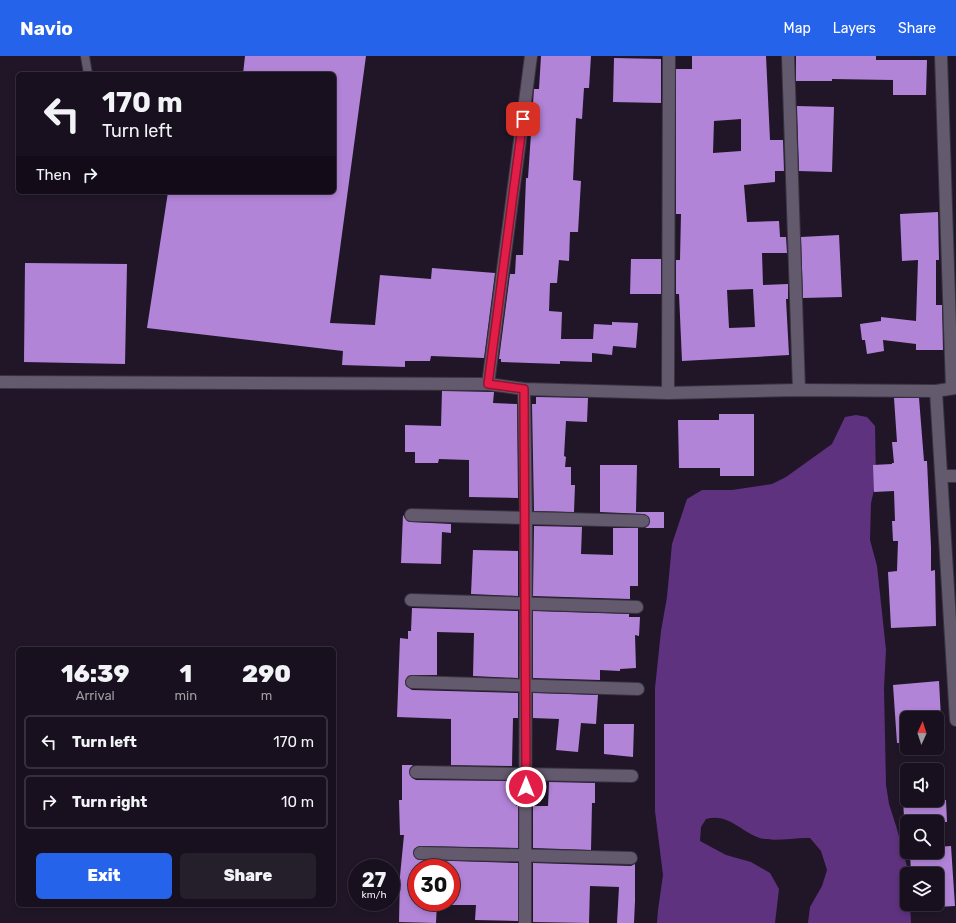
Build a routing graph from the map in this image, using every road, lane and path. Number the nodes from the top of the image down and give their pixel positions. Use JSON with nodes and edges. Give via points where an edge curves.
{"nodes":[{"id":1,"x":85,"y":56,"type":"edge"},
{"id":2,"x":531,"y":56,"type":"edge"},
{"id":3,"x":670,"y":56,"type":"edge"},
{"id":4,"x":788,"y":56,"type":"edge"},
{"id":5,"x":941,"y":56,"type":"edge"},
{"id":6,"x":88,"y":72,"type":"edge"},
{"id":7,"x":0,"y":382,"type":"edge"},
{"id":8,"x":488,"y":384,"type":"junction"},
{"id":9,"x":954,"y":388,"type":"edge"},
{"id":10,"x":524,"y":389,"type":"junction"},
{"id":11,"x":799,"y":390,"type":"junction"},
{"id":12,"x":936,"y":391,"type":"junction"},
{"id":13,"x":668,"y":393,"type":"junction"},
{"id":14,"x":942,"y":476,"type":"junction"},
{"id":15,"x":956,"y":476,"type":"edge"},
{"id":16,"x":411,"y":515,"type":"dead end"},
{"id":17,"x":526,"y":518,"type":"junction"},
{"id":18,"x":643,"y":521,"type":"dead end"},
{"id":19,"x":411,"y":600,"type":"dead end"},
{"id":20,"x":526,"y":604,"type":"junction"},
{"id":21,"x":637,"y":607,"type":"dead end"},
{"id":22,"x":953,"y":620,"type":"edge"},
{"id":23,"x":412,"y":682,"type":"dead end"},
{"id":24,"x":526,"y":686,"type":"junction"},
{"id":25,"x":638,"y":689,"type":"dead end"},
{"id":26,"x":956,"y":720,"type":"edge"},
{"id":27,"x":416,"y":772,"type":"dead end"},
{"id":28,"x":526,"y":773,"type":"junction"},
{"id":29,"x":632,"y":776,"type":"dead end"},
{"id":30,"x":420,"y":852,"type":"dead end"},
{"id":31,"x":526,"y":854,"type":"junction"},
{"id":32,"x":631,"y":858,"type":"dead end"},
{"id":33,"x":526,"y":923,"type":"edge"}],
"edges":[{"from":1,"to":6,"type":"lane"},
{"from":2,"to":8,"type":"street"},
{"from":3,"to":13,"type":"street"},
{"from":4,"to":11,"type":"street"},
{"from":5,"to":9,"type":"street"},
{"from":7,"to":8,"type":"street"},
{"from":8,"to":10,"type":"street"},
{"from":9,"to":12,"type":"street"},
{"from":10,"to":13,"type":"street"},
{"from":10,"to":17,"type":"street"},
{"from":11,"to":12,"type":"street"},
{"from":11,"to":13,"type":"street"},
{"from":12,"to":14,"type":"street"},
{"from":14,"to":15,"type":"street"},
{"from":14,"to":22,"type":"street"},
{"from":16,"to":17,"type":"street"},
{"from":17,"to":18,"type":"street"},
{"from":17,"to":20,"type":"street"},
{"from":19,"to":20,"type":"street"},
{"from":20,"to":21,"type":"street"},
{"from":20,"to":24,"type":"street"},
{"from":22,"to":26,"type":"street"},
{"from":23,"to":24,"type":"street"},
{"from":24,"to":25,"type":"street"},
{"from":24,"to":28,"type":"street"},
{"from":27,"to":28,"type":"street"},
{"from":28,"to":29,"type":"street"},
{"from":28,"to":31,"type":"street"},
{"from":30,"to":31,"type":"street"},
{"from":31,"to":32,"type":"street"},
{"from":31,"to":33,"type":"street"}]}
